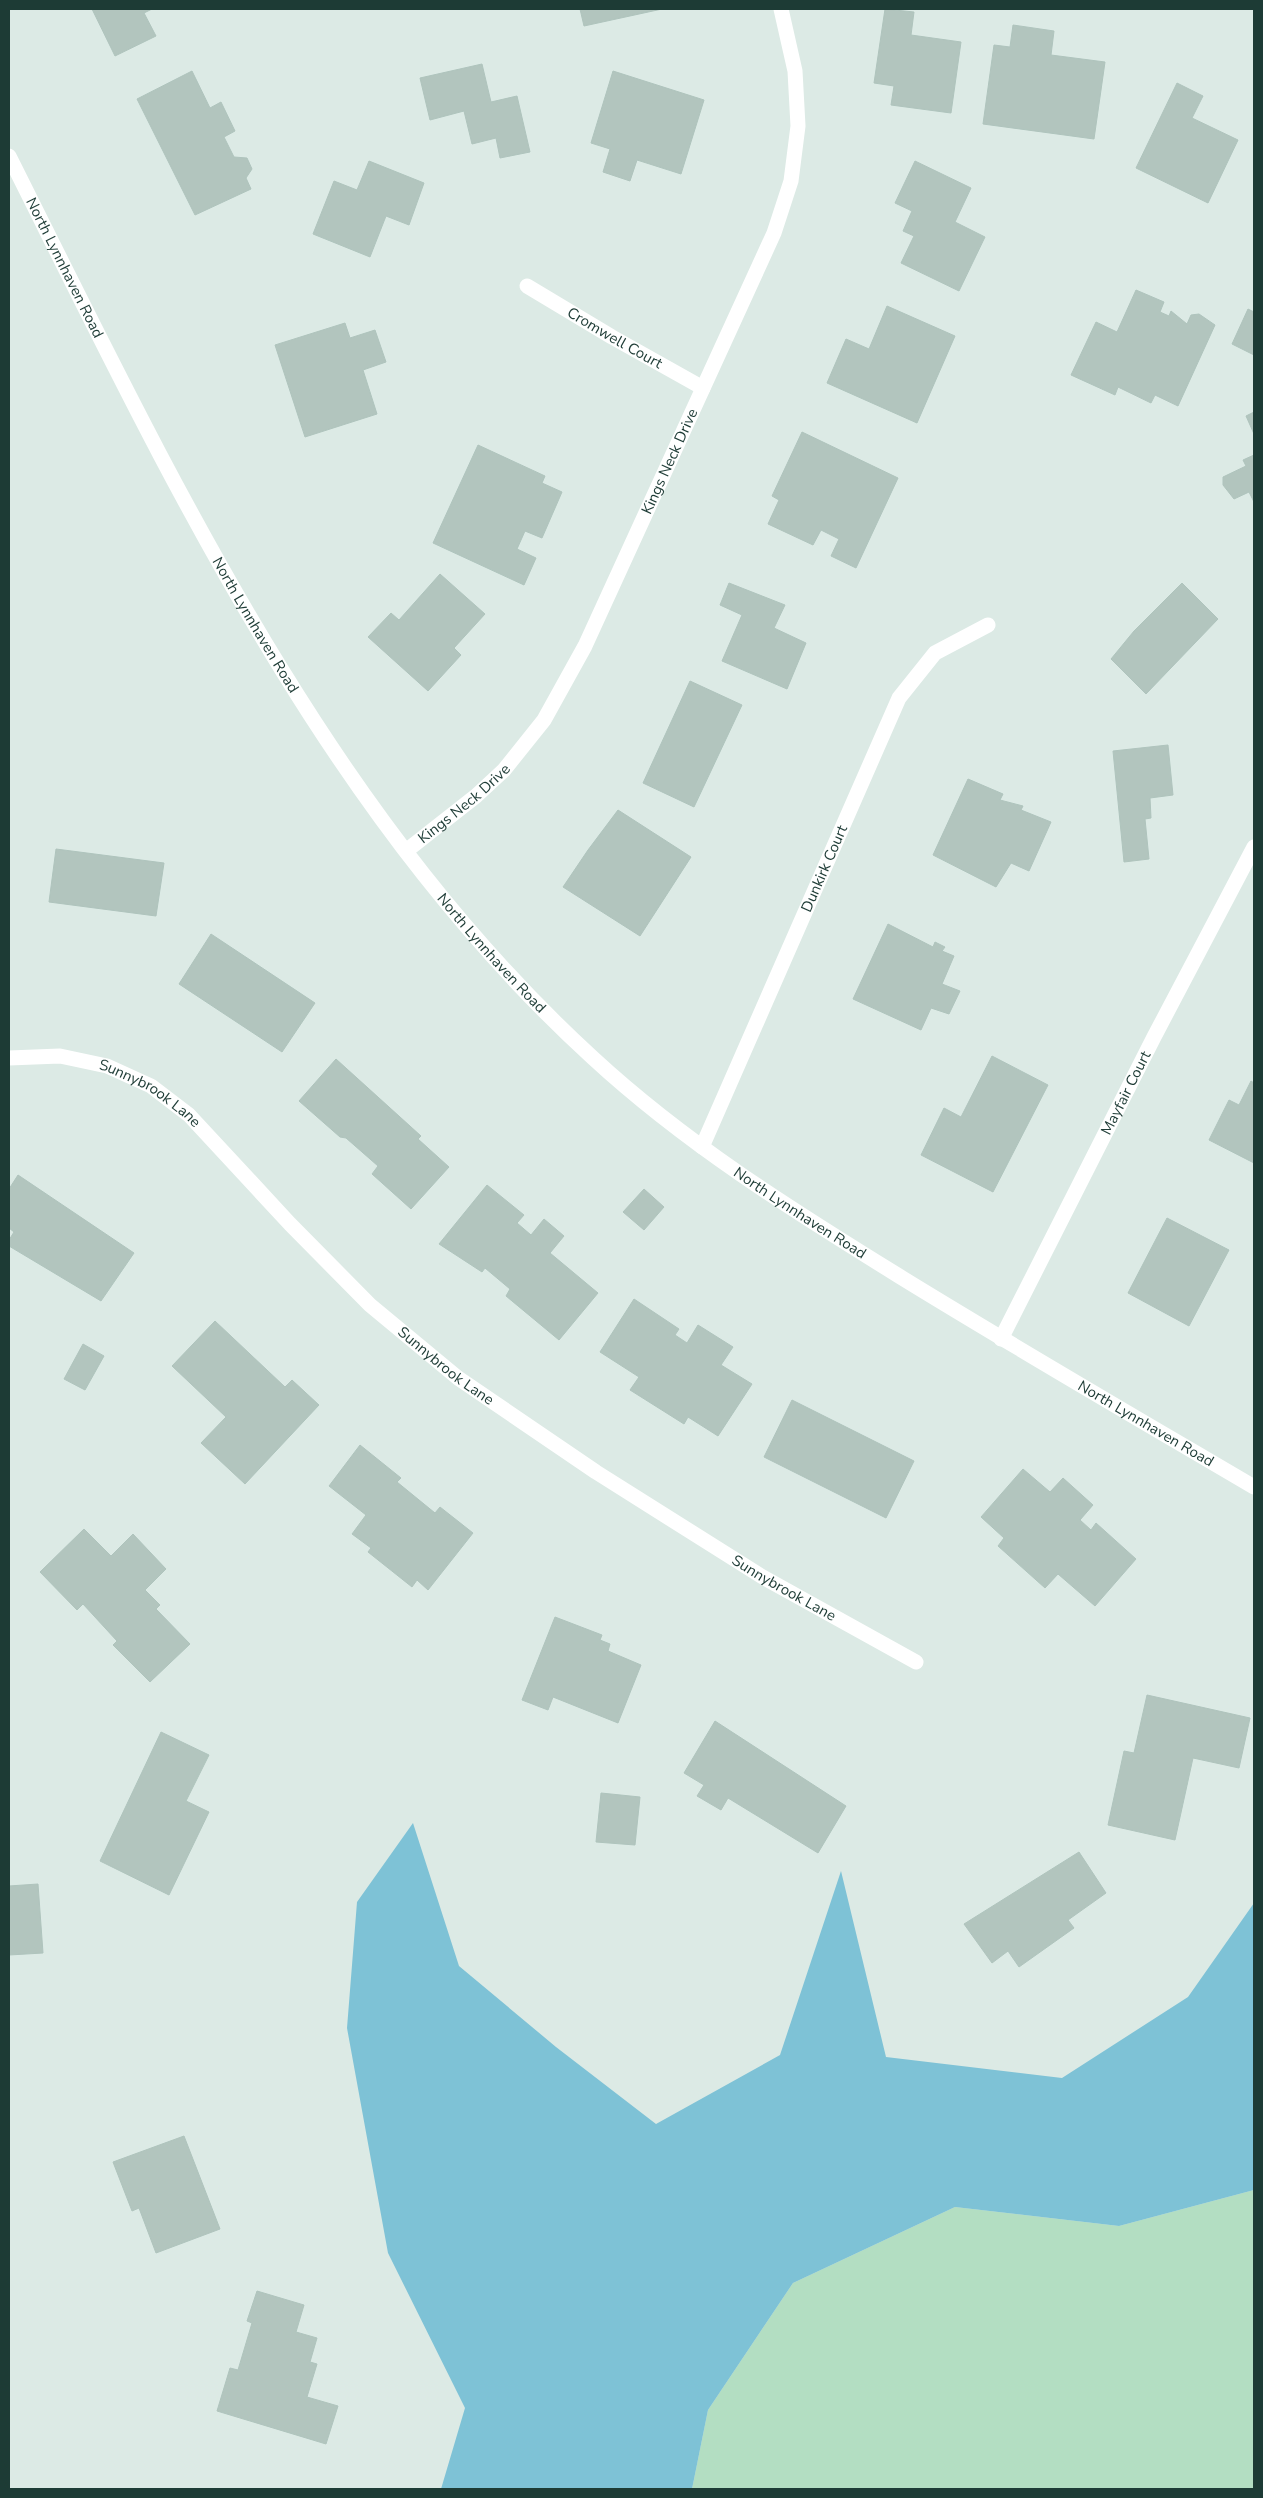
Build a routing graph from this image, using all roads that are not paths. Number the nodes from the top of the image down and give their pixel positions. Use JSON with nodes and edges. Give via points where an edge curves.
{"nodes":[{"id":1,"x":781,"y":9,"type":"edge"},
{"id":2,"x":9,"y":156,"type":"edge"},
{"id":3,"x":527,"y":286,"type":"dead end"},
{"id":4,"x":704,"y":388,"type":"junction"},
{"id":5,"x":988,"y":626,"type":"dead end"},
{"id":6,"x":1254,"y":847,"type":"edge"},
{"id":7,"x":406,"y":852,"type":"junction"},
{"id":8,"x":9,"y":1058,"type":"edge"},
{"id":9,"x":702,"y":1147,"type":"junction"},
{"id":10,"x":1001,"y":1339,"type":"junction"},
{"id":11,"x":1254,"y":1488,"type":"edge"},
{"id":12,"x":916,"y":1662,"type":"dead end"}],
"edges":[{"from":1,"to":4,"type":"street","name":"Kings Neck Drive","via":[[795,71],[798,126],[791,181],[774,233]]},
{"from":2,"to":7,"type":"street","name":"North Lynnhaven Road","via":[[126,390],[245,610],[327,741]]},
{"from":3,"to":4,"type":"street","name":"Cromwell Court","via":[[612,338]]},
{"from":4,"to":7,"type":"street","name":"Kings Neck Drive","via":[[585,646],[544,720],[504,770]]},
{"from":5,"to":9,"type":"street","name":"Dunkirk Court","via":[[934,653],[899,698]]},
{"from":6,"to":10,"type":"street","name":"Mayfair Court"},
{"from":7,"to":9,"type":"street","name":"North Lynnhaven Road","via":[[504,970],[593,1059]]},
{"from":8,"to":12,"type":"street","name":"Sunnybrook Lane","via":[[60,1056],[107,1066],[151,1086],[189,1115],[370,1305],[458,1378],[596,1472],[752,1571]]},
{"from":9,"to":10,"type":"street","name":"North Lynnhaven Road","via":[[792,1210]]},
{"from":10,"to":11,"type":"street","name":"North Lynnhaven Road"}]}
